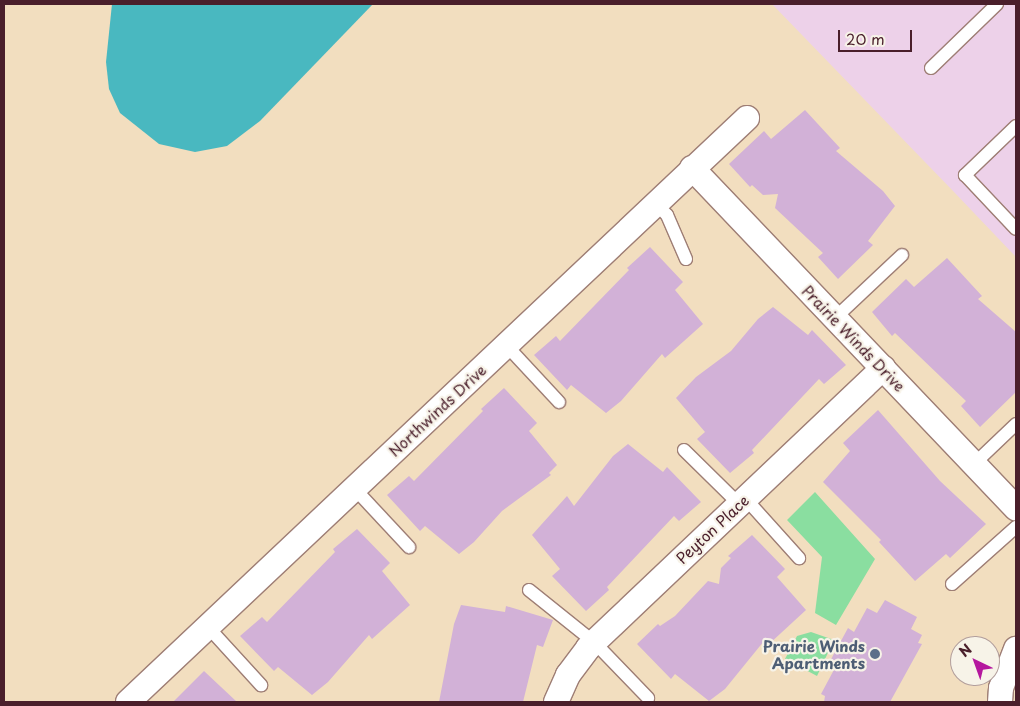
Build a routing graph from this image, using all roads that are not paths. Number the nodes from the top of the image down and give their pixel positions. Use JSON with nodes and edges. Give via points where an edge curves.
{"nodes":[{"id":1,"x":997,"y":4,"type":"edge"},
{"id":2,"x":931,"y":68,"type":"dead end"},
{"id":3,"x":747,"y":118,"type":"dead end"},
{"id":4,"x":1016,"y":126,"type":"edge"},
{"id":5,"x":692,"y":168,"type":"junction"},
{"id":6,"x":655,"y":203,"type":"junction"},
{"id":7,"x":1016,"y":229,"type":"edge"},
{"id":8,"x":902,"y":255,"type":"dead end"},
{"id":9,"x":686,"y":259,"type":"dead end"},
{"id":10,"x":835,"y":318,"type":"junction"},
{"id":11,"x":506,"y":345,"type":"junction"},
{"id":12,"x":883,"y":368,"type":"junction"},
{"id":13,"x":559,"y":402,"type":"dead end"},
{"id":14,"x":1016,"y":424,"type":"edge"},
{"id":15,"x":684,"y":450,"type":"dead end"},
{"id":16,"x":974,"y":464,"type":"junction"},
{"id":17,"x":354,"y":488,"type":"junction"},
{"id":18,"x":742,"y":501,"type":"junction"},
{"id":19,"x":1016,"y":508,"type":"edge"},
{"id":20,"x":1016,"y":527,"type":"edge"},
{"id":21,"x":409,"y":548,"type":"dead end"},
{"id":22,"x":799,"y":558,"type":"dead end"},
{"id":23,"x":952,"y":584,"type":"dead end"},
{"id":24,"x":529,"y":590,"type":"dead end"},
{"id":25,"x":208,"y":627,"type":"junction"},
{"id":26,"x":594,"y":642,"type":"junction"},
{"id":27,"x":1016,"y":649,"type":"edge"},
{"id":28,"x":261,"y":685,"type":"dead end"},
{"id":29,"x":648,"y":698,"type":"dead end"},
{"id":30,"x":128,"y":702,"type":"edge"},
{"id":31,"x":556,"y":702,"type":"edge"},
{"id":32,"x":1000,"y":702,"type":"edge"}],
"edges":[{"from":1,"to":2,"type":"lane"},
{"from":3,"to":5,"type":"street","name":"Northwinds Drive"},
{"from":4,"to":7,"type":"lane","via":[[965,175]]},
{"from":5,"to":6,"type":"street","name":"Northwinds Drive"},
{"from":5,"to":10,"type":"street","name":"Prairie Winds Drive"},
{"from":6,"to":9,"type":"lane","via":[[666,215]]},
{"from":6,"to":11,"type":"street","name":"Northwinds Drive"},
{"from":8,"to":10,"type":"lane"},
{"from":10,"to":12,"type":"street","name":"Prairie Winds Drive"},
{"from":11,"to":13,"type":"lane"},
{"from":11,"to":17,"type":"street","name":"Northwinds Drive"},
{"from":12,"to":16,"type":"street","name":"Prairie Winds Drive"},
{"from":12,"to":18,"type":"street","name":"Peyton Place"},
{"from":14,"to":16,"type":"lane"},
{"from":15,"to":18,"type":"lane"},
{"from":16,"to":19,"type":"street","name":"Prairie Winds Drive"},
{"from":17,"to":21,"type":"lane"},
{"from":17,"to":25,"type":"street","name":"Northwinds Drive"},
{"from":18,"to":22,"type":"lane"},
{"from":18,"to":26,"type":"street","name":"Peyton Place"},
{"from":20,"to":23,"type":"lane"},
{"from":24,"to":26,"type":"lane"},
{"from":25,"to":28,"type":"lane"},
{"from":25,"to":30,"type":"street","name":"Northwinds Drive"},
{"from":26,"to":29,"type":"lane"},
{"from":26,"to":31,"type":"street","name":"Peyton Place","via":[[568,675]]},
{"from":27,"to":32,"type":"street","via":[[1001,688]]}]}
